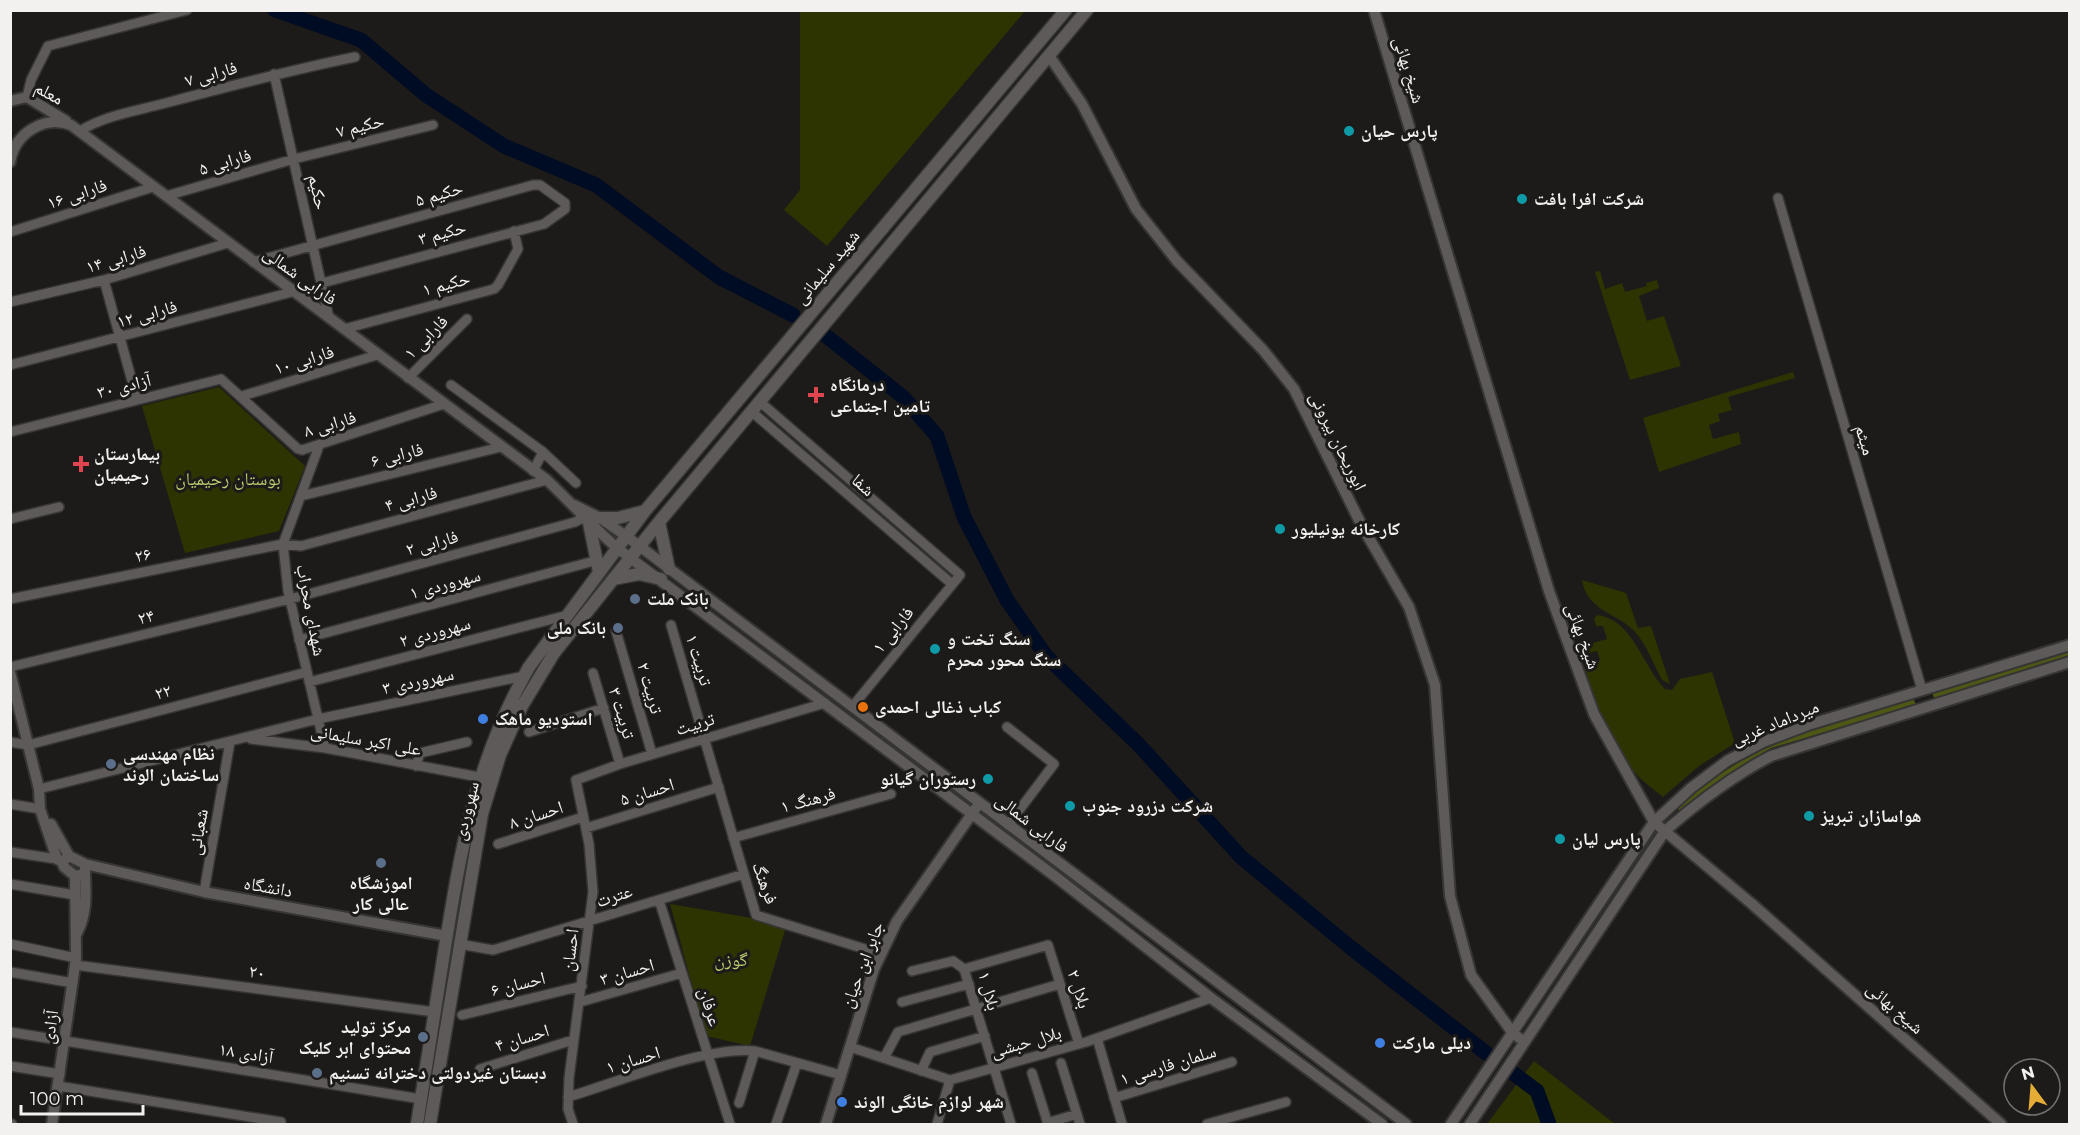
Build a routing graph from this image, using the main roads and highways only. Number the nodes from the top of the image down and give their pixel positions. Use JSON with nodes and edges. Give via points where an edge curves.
{"nodes":[{"id":1,"x":1066,"y":10,"type":"edge"},
{"id":2,"x":1087,"y":10,"type":"edge"},
{"id":3,"x":645,"y":511,"type":"junction"},
{"id":4,"x":659,"y":522,"type":"junction"},
{"id":5,"x":639,"y":546,"type":"joint"},
{"id":6,"x":618,"y":548,"type":"joint"},
{"id":7,"x":599,"y":566,"type":"junction"},
{"id":8,"x":613,"y":579,"type":"junction"},
{"id":9,"x":417,"y":1125,"type":"edge"},
{"id":10,"x":430,"y":1125,"type":"edge"}],
"edges":[{"from":1,"to":3,"type":"main road","name":"شهید سلیمانی"},
{"from":2,"to":4,"type":"main road","name":"شهید سلیمانی"},
{"from":3,"to":6,"type":"main road","name":"شهید سلیمانی"},
{"from":3,"to":7,"type":"main road","via":[[591,520]]},
{"from":4,"to":5,"type":"main road","name":"شهید سلیمانی"},
{"from":4,"to":8,"type":"main road","via":[[669,577],[639,574]]},
{"from":5,"to":8,"type":"main road","name":"سهروردی"},
{"from":6,"to":7,"type":"main road","name":"سهروردی"},
{"from":7,"to":9,"type":"main road","name":"سهروردی","via":[[524,676],[479,777],[464,838]]},
{"from":8,"to":10,"type":"main road","name":"سهروردی","via":[[554,653],[522,706],[500,755],[482,814]]}]}
